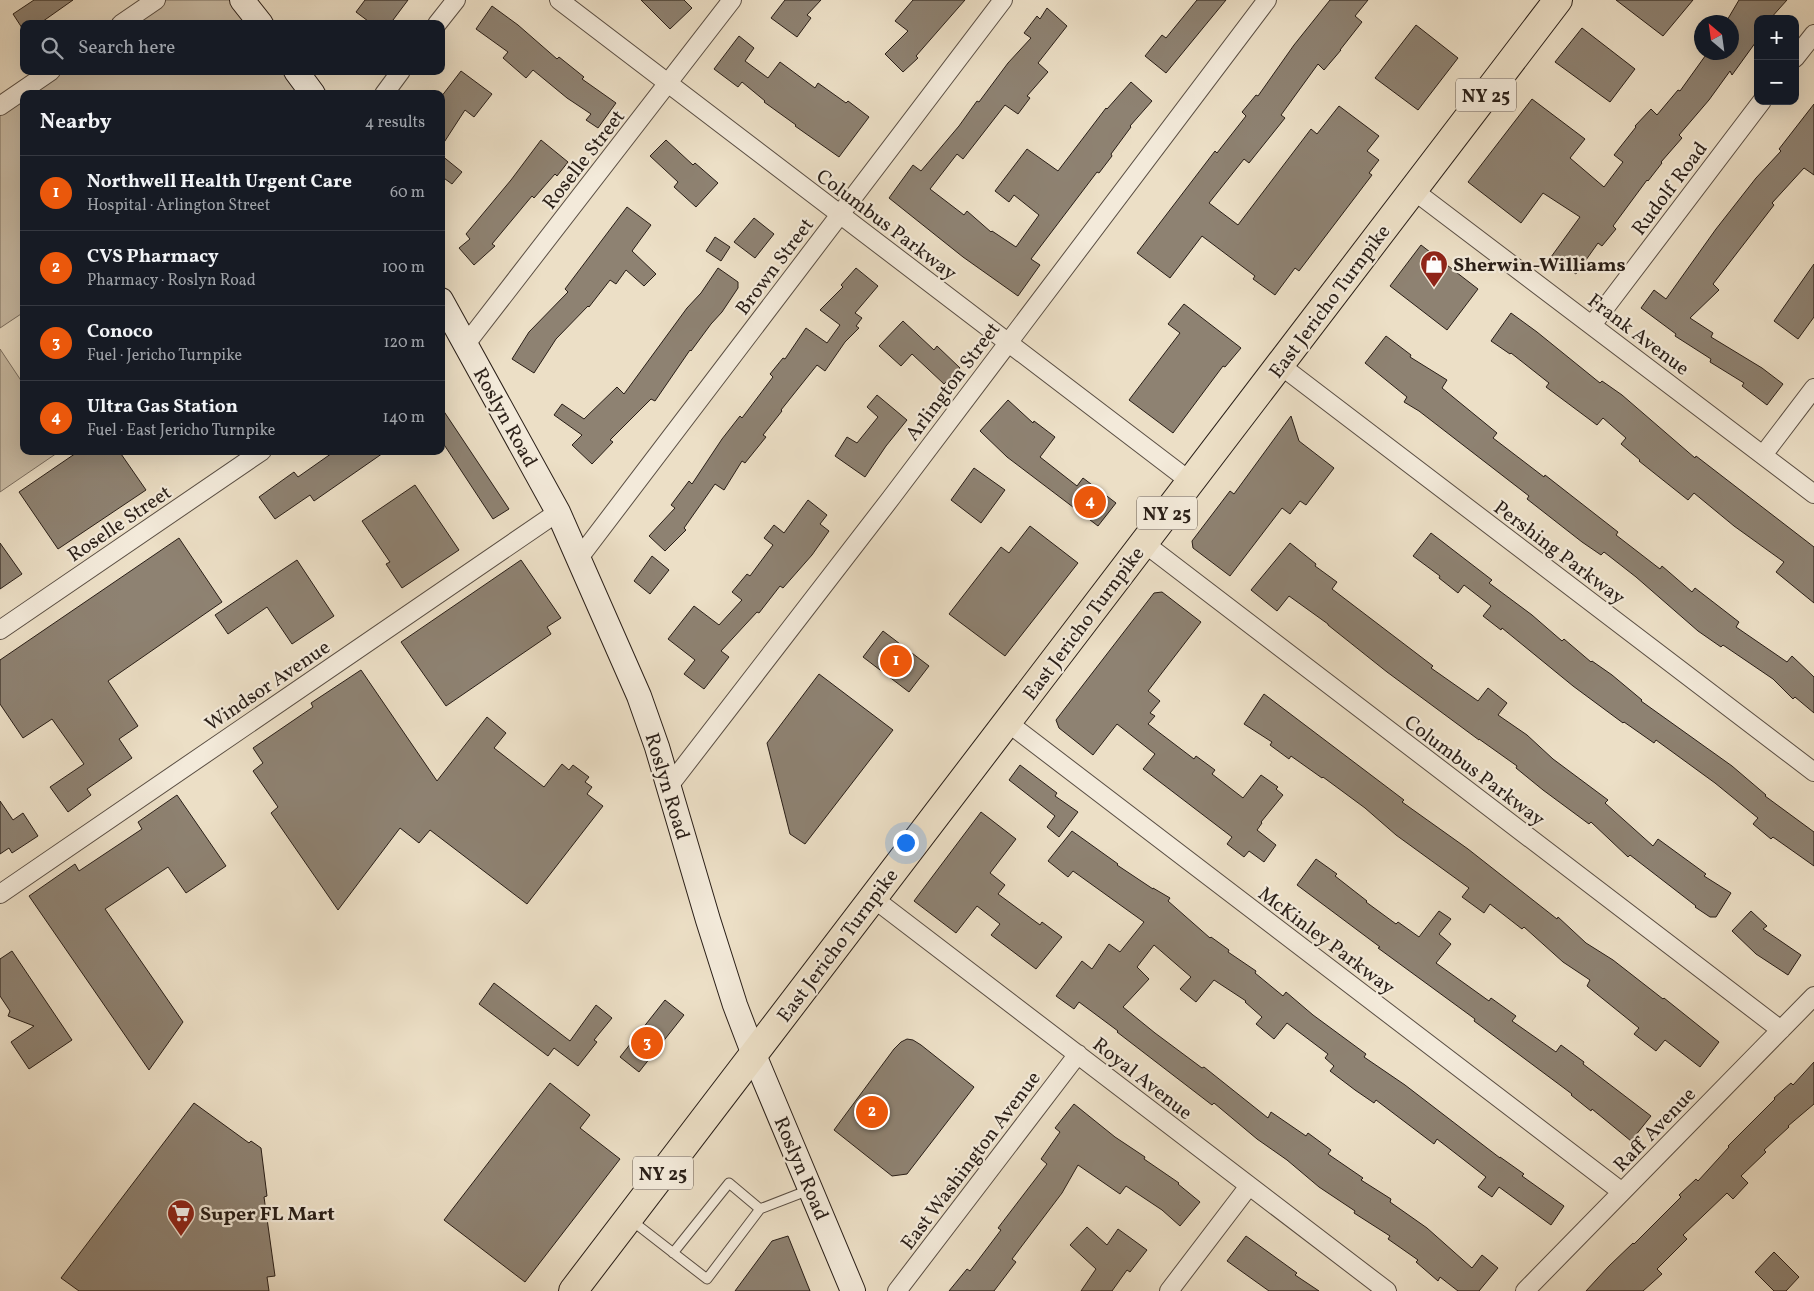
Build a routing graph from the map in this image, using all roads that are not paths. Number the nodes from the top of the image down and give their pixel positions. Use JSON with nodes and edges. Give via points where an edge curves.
{"nodes":[{"id":1,"x":156,"y":0,"type":"edge"},
{"id":2,"x":242,"y":0,"type":"edge"},
{"id":3,"x":456,"y":0,"type":"edge"},
{"id":4,"x":559,"y":0,"type":"edge"},
{"id":5,"x":732,"y":0,"type":"edge"},
{"id":6,"x":1003,"y":0,"type":"edge"},
{"id":7,"x":1267,"y":0,"type":"edge"},
{"id":8,"x":1558,"y":0,"type":"edge"},
{"id":9,"x":127,"y":20,"type":"edge"},
{"id":10,"x":257,"y":20,"type":"edge"},
{"id":11,"x":441,"y":20,"type":"edge"},
{"id":12,"x":1814,"y":34,"type":"edge"},
{"id":13,"x":1799,"y":53,"type":"edge"},
{"id":14,"x":45,"y":75,"type":"edge"},
{"id":15,"x":299,"y":75,"type":"edge"},
{"id":16,"x":398,"y":75,"type":"edge"},
{"id":17,"x":668,"y":84,"type":"junction"},
{"id":18,"x":23,"y":90,"type":"edge"},
{"id":19,"x":310,"y":90,"type":"edge"},
{"id":20,"x":387,"y":90,"type":"edge"},
{"id":21,"x":20,"y":92,"type":"edge"},
{"id":22,"x":1759,"y":105,"type":"edge"},
{"id":23,"x":0,"y":106,"type":"edge"},
{"id":24,"x":1413,"y":190,"type":"junction"},
{"id":25,"x":840,"y":215,"type":"junction"},
{"id":26,"x":447,"y":325,"type":"edge"},
{"id":27,"x":1592,"y":325,"type":"junction"},
{"id":28,"x":1008,"y":343,"type":"junction"},
{"id":29,"x":466,"y":344,"type":"junction"},
{"id":30,"x":1280,"y":365,"type":"junction"},
{"id":31,"x":1814,"y":388,"type":"edge"},
{"id":32,"x":256,"y":455,"type":"edge"},
{"id":33,"x":1763,"y":455,"type":"junction"},
{"id":34,"x":1190,"y":482,"type":"junction"},
{"id":35,"x":1814,"y":494,"type":"edge"},
{"id":36,"x":558,"y":512,"type":"junction"},
{"id":37,"x":1144,"y":543,"type":"junction"},
{"id":38,"x":579,"y":558,"type":"junction"},
{"id":39,"x":0,"y":630,"type":"edge"},
{"id":40,"x":1007,"y":722,"type":"junction"},
{"id":41,"x":1814,"y":772,"type":"edge"},
{"id":42,"x":669,"y":786,"type":"junction"},
{"id":43,"x":0,"y":894,"type":"edge"},
{"id":44,"x":873,"y":898,"type":"junction"},
{"id":45,"x":1814,"y":996,"type":"edge"},
{"id":46,"x":1781,"y":1030,"type":"junction"},
{"id":47,"x":1078,"y":1054,"type":"junction"},
{"id":48,"x":754,"y":1055,"type":"junction"},
{"id":49,"x":1249,"y":1186,"type":"junction"},
{"id":50,"x":810,"y":1190,"type":"junction"},
{"id":51,"x":1622,"y":1192,"type":"junction"},
{"id":52,"x":760,"y":1209,"type":"junction"},
{"id":53,"x":629,"y":1218,"type":"junction"},
{"id":54,"x":673,"y":1253,"type":"junction"},
{"id":55,"x":573,"y":1291,"type":"edge"},
{"id":56,"x":853,"y":1291,"type":"edge"},
{"id":57,"x":897,"y":1291,"type":"edge"},
{"id":58,"x":1169,"y":1291,"type":"edge"},
{"id":59,"x":1387,"y":1291,"type":"edge"},
{"id":60,"x":1525,"y":1291,"type":"edge"}],
"edges":[{"from":1,"to":9,"type":"street"},
{"from":2,"to":10,"type":"main road"},
{"from":3,"to":11,"type":"street"},
{"from":4,"to":17,"type":"street","name":"Columbus Parkway"},
{"from":5,"to":17,"type":"street","name":"Roselle Street"},
{"from":6,"to":25,"type":"street","name":"Brown Street"},
{"from":7,"to":28,"type":"street","name":"Arlington Street"},
{"from":8,"to":24,"type":"main road","name":"East Jericho Turnpike","number":"NY 25"},
{"from":12,"to":13,"type":"street"},
{"from":14,"to":18,"type":"street"},
{"from":15,"to":19,"type":"main road"},
{"from":16,"to":20,"type":"street"},
{"from":17,"to":25,"type":"street","name":"Columbus Parkway"},
{"from":17,"to":29,"type":"street","name":"Roselle Street"},
{"from":21,"to":23,"type":"street"},
{"from":22,"to":27,"type":"street","name":"Rudolf Road"},
{"from":24,"to":27,"type":"street","name":"Frank Avenue"},
{"from":24,"to":30,"type":"main road","name":"East Jericho Turnpike","number":"NY 25"},
{"from":25,"to":28,"type":"street","name":"Columbus Parkway"},
{"from":25,"to":38,"type":"street","name":"Brown Street"},
{"from":26,"to":29,"type":"main road","name":"Roslyn Road"},
{"from":27,"to":33,"type":"street","name":"Frank Avenue"},
{"from":28,"to":34,"type":"street","name":"Columbus Parkway"},
{"from":28,"to":42,"type":"street","name":"Arlington Street"},
{"from":29,"to":36,"type":"main road","name":"Roslyn Road"},
{"from":30,"to":34,"type":"main road","name":"East Jericho Turnpike","number":"NY 25"},
{"from":30,"to":41,"type":"street","name":"Pershing Parkway"},
{"from":31,"to":33,"type":"street"},
{"from":32,"to":39,"type":"street","name":"Roselle Street"},
{"from":33,"to":35,"type":"street","name":"Frank Avenue"},
{"from":34,"to":37,"type":"main road","name":"East Jericho Turnpike","number":"NY 25"},
{"from":36,"to":38,"type":"main road","name":"Roslyn Road"},
{"from":36,"to":43,"type":"street","name":"Windsor Avenue"},
{"from":37,"to":40,"type":"main road","name":"East Jericho Turnpike","number":"NY 25"},
{"from":37,"to":46,"type":"street","name":"Columbus Parkway"},
{"from":38,"to":42,"type":"main road","name":"Roslyn Road","via":[[639,696]]},
{"from":40,"to":44,"type":"main road","name":"East Jericho Turnpike","number":"NY 25"},
{"from":40,"to":51,"type":"street","name":"McKinley Parkway"},
{"from":42,"to":48,"type":"main road","name":"Roslyn Road","via":[[712,935]]},
{"from":44,"to":47,"type":"street","name":"Royal Avenue"},
{"from":44,"to":48,"type":"main road","name":"East Jericho Turnpike","number":"NY 25"},
{"from":45,"to":46,"type":"street","name":"Raff Avenue"},
{"from":46,"to":51,"type":"street","name":"Raff Avenue"},
{"from":47,"to":49,"type":"street","name":"Royal Avenue"},
{"from":47,"to":57,"type":"street","name":"East Washington Avenue"},
{"from":48,"to":50,"type":"main road","name":"Roslyn Road"},
{"from":48,"to":53,"type":"main road","number":"NY 25"},
{"from":49,"to":58,"type":"street"},
{"from":49,"to":59,"type":"street","name":"Royal Avenue"},
{"from":50,"to":52,"type":"lane"},
{"from":50,"to":56,"type":"main road","name":"Roslyn Road"},
{"from":51,"to":60,"type":"street","name":"Raff Avenue"},
{"from":52,"to":54,"type":"lane","via":[[729,1183]]},
{"from":52,"to":54,"type":"lane","via":[[707,1279]]},
{"from":53,"to":54,"type":"lane"},
{"from":53,"to":55,"type":"main road","number":"NY 25"}]}
